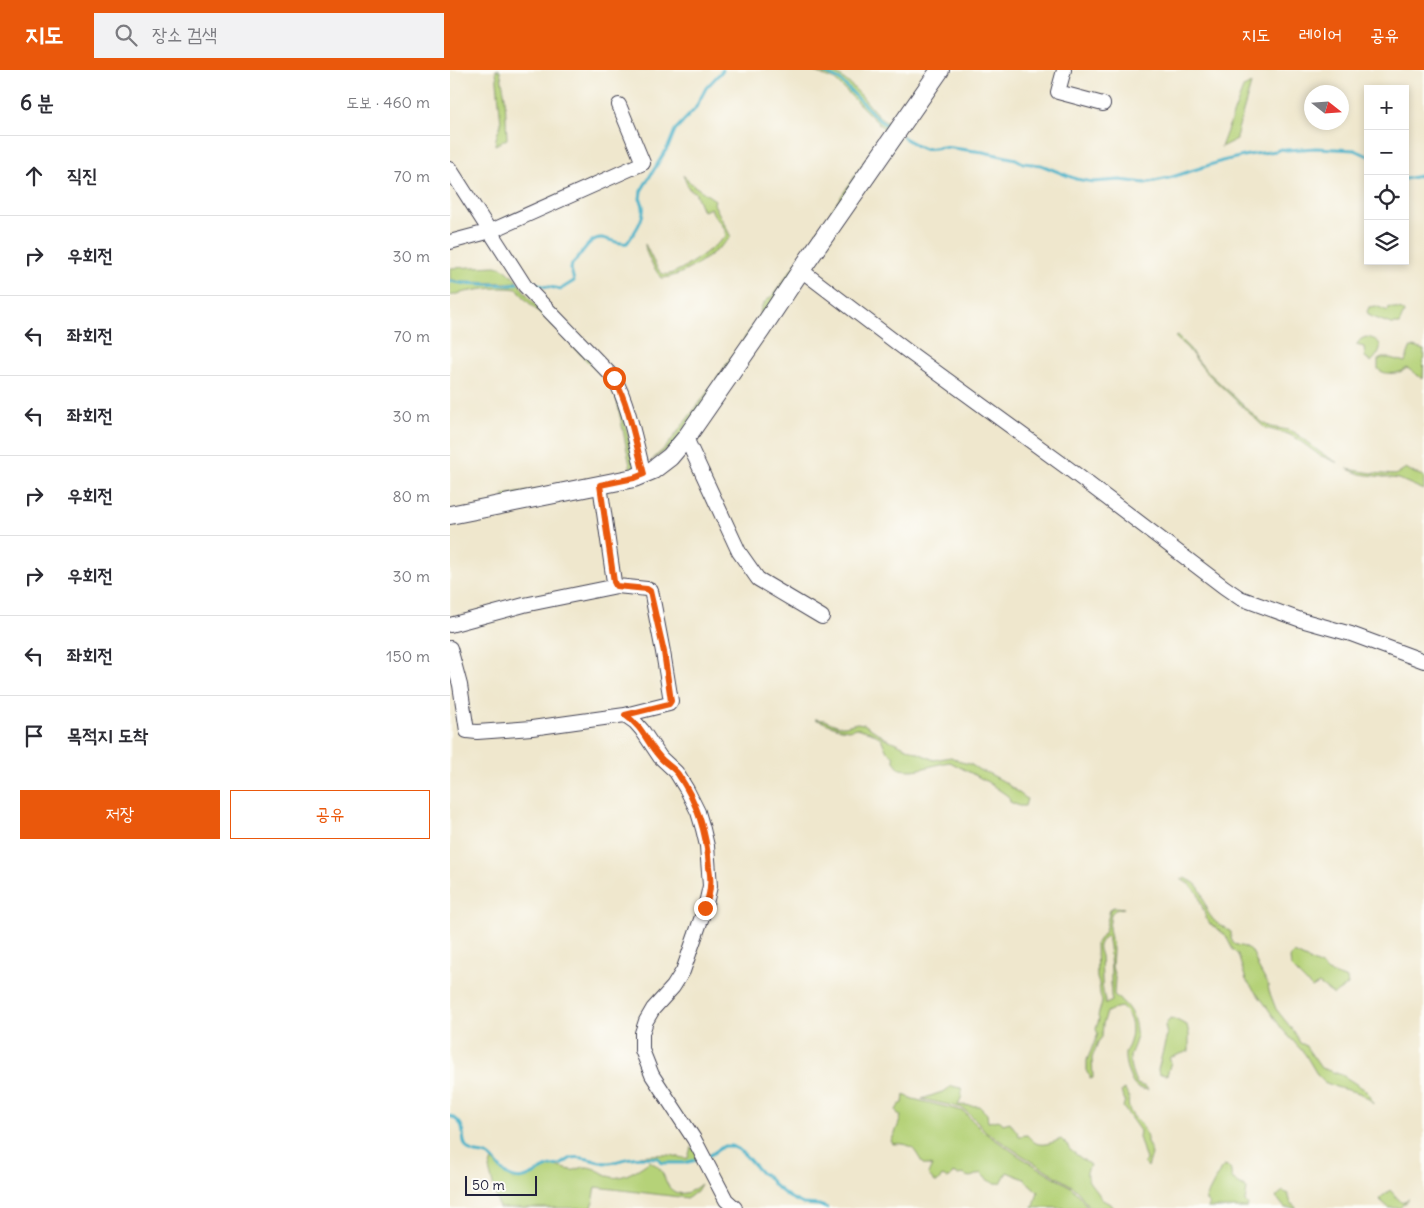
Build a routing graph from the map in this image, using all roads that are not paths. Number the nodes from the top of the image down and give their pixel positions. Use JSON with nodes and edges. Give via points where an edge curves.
{"nodes":[{"id":1,"x":940,"y":70,"type":"edge"},
{"id":2,"x":1064,"y":70,"type":"edge"},
{"id":3,"x":1103,"y":104,"type":"dead end"},
{"id":4,"x":619,"y":105,"type":"dead end"},
{"id":5,"x":450,"y":169,"type":"edge"},
{"id":6,"x":491,"y":231,"type":"junction"},
{"id":7,"x":450,"y":242,"type":"edge"},
{"id":8,"x":801,"y":270,"type":"junction"},
{"id":9,"x":686,"y":438,"type":"junction"},
{"id":10,"x":644,"y":474,"type":"junction"},
{"id":11,"x":600,"y":485,"type":"junction"},
{"id":12,"x":450,"y":515,"type":"edge"},
{"id":13,"x":616,"y":586,"type":"junction"},
{"id":14,"x":822,"y":617,"type":"dead end"},
{"id":15,"x":450,"y":625,"type":"edge"},
{"id":16,"x":450,"y":648,"type":"edge"},
{"id":17,"x":1424,"y":661,"type":"edge"},
{"id":18,"x":625,"y":715,"type":"junction"},
{"id":19,"x":735,"y":1208,"type":"edge"}],
"edges":[{"from":1,"to":8,"type":"main road"},
{"from":2,"to":3,"type":"street","via":[[1058,92]]},
{"from":4,"to":6,"type":"street","via":[[643,163]]},
{"from":5,"to":6,"type":"street"},
{"from":6,"to":7,"type":"street"},
{"from":6,"to":10,"type":"street","via":[[525,286],[614,378],[629,416]]},
{"from":8,"to":9,"type":"main road"},
{"from":8,"to":17,"type":"street","via":[[1240,598]]},
{"from":9,"to":10,"type":"main road","via":[[670,457]]},
{"from":9,"to":14,"type":"street","via":[[739,552],[758,579]]},
{"from":10,"to":11,"type":"main road"},
{"from":11,"to":12,"type":"main road"},
{"from":11,"to":13,"type":"street"},
{"from":13,"to":15,"type":"street","via":[[524,605]]},
{"from":13,"to":18,"type":"street","via":[[650,591],[671,701]]},
{"from":16,"to":18,"type":"street","via":[[467,731],[532,728]]},
{"from":18,"to":19,"type":"street","via":[[635,722],[660,757],[676,772],[698,812],[707,846],[710,886],[683,971],[646,1021],[642,1050],[652,1075],[694,1139],[726,1200]]}]}
